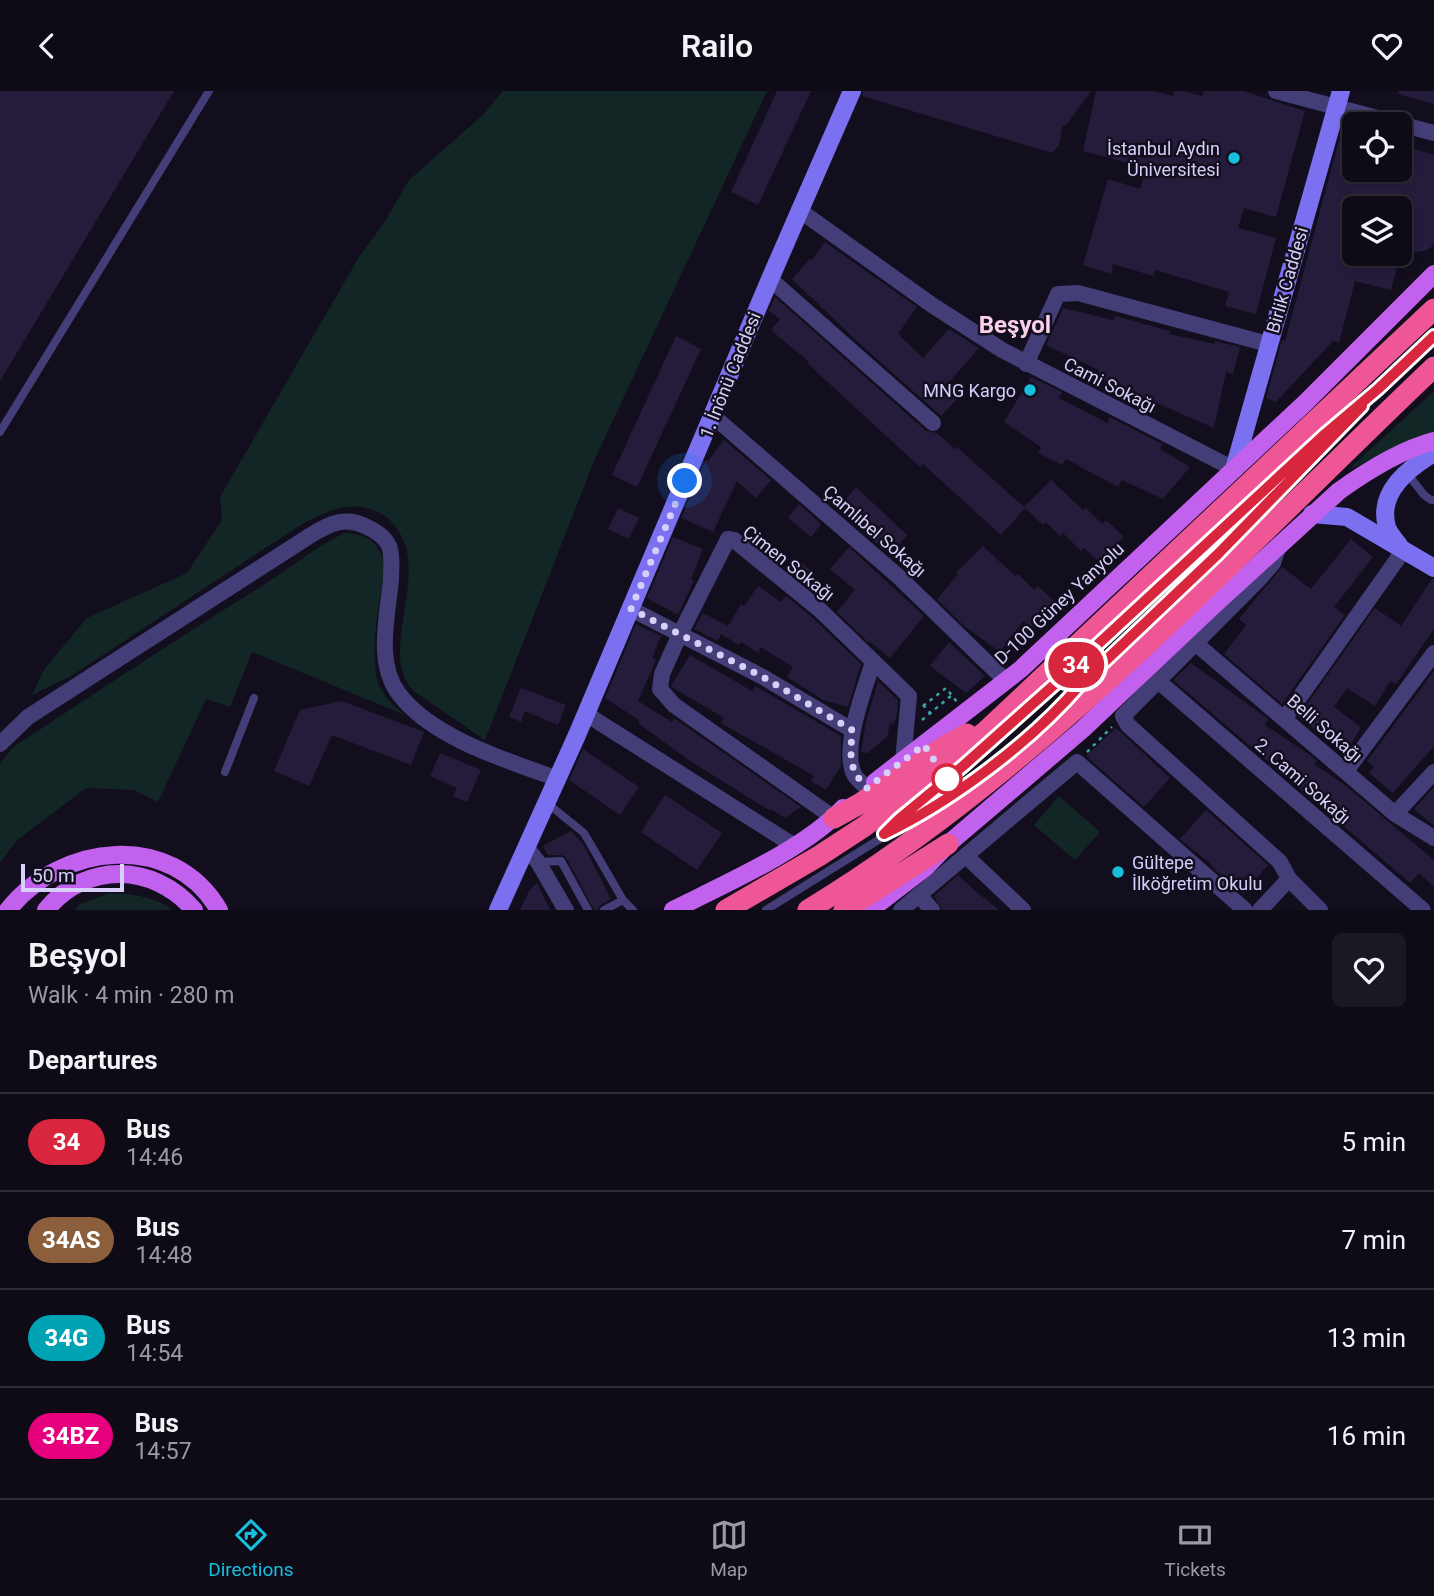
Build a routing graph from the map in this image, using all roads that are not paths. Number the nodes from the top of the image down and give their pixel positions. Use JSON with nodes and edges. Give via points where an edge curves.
{"nodes":[{"id":1,"x":209,"y":91,"type":"edge"},
{"id":2,"x":852,"y":91,"type":"edge"},
{"id":3,"x":1276,"y":91,"type":"edge"},
{"id":4,"x":1338,"y":99,"type":"edge"},
{"id":5,"x":1434,"y":132,"type":"edge"},
{"id":6,"x":799,"y":211,"type":"junction"},
{"id":7,"x":1434,"y":274,"type":"edge"},
{"id":8,"x":769,"y":279,"type":"junction"},
{"id":9,"x":1434,"y":294,"type":"edge"},
{"id":10,"x":1434,"y":309,"type":"edge"},
{"id":11,"x":1434,"y":336,"type":"edge"},
{"id":12,"x":1268,"y":344,"type":"junction"},
{"id":13,"x":1382,"y":359,"type":"junction"},
{"id":14,"x":1026,"y":364,"type":"junction"},
{"id":15,"x":1434,"y":367,"type":"edge"},
{"id":16,"x":1378,"y":389,"type":"junction"},
{"id":17,"x":713,"y":416,"type":"junction"},
{"id":18,"x":933,"y":423,"type":"dead end"},
{"id":19,"x":0,"y":432,"type":"edge"},
{"id":20,"x":1434,"y":441,"type":"edge"},
{"id":21,"x":1434,"y":453,"type":"edge"},
{"id":22,"x":1234,"y":469,"type":"junction"},
{"id":23,"x":1406,"y":472,"type":"junction"},
{"id":24,"x":1434,"y":500,"type":"edge"},
{"id":25,"x":1312,"y":515,"type":"junction"},
{"id":26,"x":1280,"y":544,"type":"junction"},
{"id":27,"x":1403,"y":551,"type":"junction"},
{"id":28,"x":1434,"y":568,"type":"edge"},
{"id":29,"x":631,"y":609,"type":"junction"},
{"id":30,"x":680,"y":634,"type":"junction"},
{"id":31,"x":1194,"y":642,"type":"junction"},
{"id":32,"x":1434,"y":653,"type":"edge"},
{"id":33,"x":873,"y":662,"type":"junction"},
{"id":34,"x":1157,"y":680,"type":"junction"},
{"id":35,"x":1006,"y":681,"type":"junction"},
{"id":36,"x":254,"y":698,"type":"dead end"},
{"id":37,"x":586,"y":714,"type":"junction"},
{"id":38,"x":1285,"y":718,"type":"junction"},
{"id":39,"x":852,"y":730,"type":"junction"},
{"id":40,"x":986,"y":731,"type":"junction"},
{"id":41,"x":1028,"y":736,"type":"dead end"},
{"id":42,"x":0,"y":744,"type":"edge"},
{"id":43,"x":1018,"y":744,"type":"dead end"},
{"id":44,"x":903,"y":761,"type":"junction"},
{"id":45,"x":1346,"y":771,"type":"junction"},
{"id":46,"x":225,"y":772,"type":"dead end"},
{"id":47,"x":1434,"y":772,"type":"edge"},
{"id":48,"x":558,"y":779,"type":"junction"},
{"id":49,"x":867,"y":788,"type":"junction"},
{"id":50,"x":547,"y":803,"type":"junction"},
{"id":51,"x":1395,"y":814,"type":"junction"},
{"id":52,"x":834,"y":818,"type":"junction"},
{"id":53,"x":884,"y":834,"type":"junction"},
{"id":54,"x":1434,"y":838,"type":"edge"},
{"id":55,"x":948,"y":844,"type":"junction"},
{"id":56,"x":793,"y":845,"type":"junction"},
{"id":57,"x":532,"y":855,"type":"junction"},
{"id":58,"x":967,"y":857,"type":"junction"},
{"id":59,"x":1289,"y":879,"type":"junction"},
{"id":60,"x":919,"y":895,"type":"junction"},
{"id":61,"x":623,"y":900,"type":"junction"},
{"id":62,"x":8,"y":910,"type":"edge"},
{"id":63,"x":46,"y":910,"type":"edge"},
{"id":64,"x":194,"y":910,"type":"edge"},
{"id":65,"x":219,"y":910,"type":"edge"},
{"id":66,"x":500,"y":910,"type":"edge"},
{"id":67,"x":566,"y":910,"type":"edge"},
{"id":68,"x":588,"y":910,"type":"edge"},
{"id":69,"x":604,"y":910,"type":"edge"},
{"id":70,"x":633,"y":910,"type":"edge"},
{"id":71,"x":673,"y":910,"type":"edge"},
{"id":72,"x":726,"y":910,"type":"edge"},
{"id":73,"x":766,"y":910,"type":"edge"},
{"id":74,"x":808,"y":910,"type":"edge"},
{"id":75,"x":844,"y":910,"type":"edge"},
{"id":76,"x":870,"y":910,"type":"edge"},
{"id":77,"x":901,"y":910,"type":"edge"},
{"id":78,"x":932,"y":910,"type":"edge"},
{"id":79,"x":1023,"y":910,"type":"edge"},
{"id":80,"x":1245,"y":910,"type":"edge"},
{"id":81,"x":1260,"y":910,"type":"edge"},
{"id":82,"x":1320,"y":910,"type":"edge"},
{"id":83,"x":1423,"y":910,"type":"edge"}],
"edges":[{"from":1,"to":19,"type":"lane"},
{"from":2,"to":6,"type":"main road","name":"1. İnönü Caddesi"},
{"from":3,"to":4,"type":"street"},
{"from":4,"to":5,"type":"street"},
{"from":4,"to":12,"type":"main road","name":"Birlik Caddesi"},
{"from":6,"to":8,"type":"main road","name":"1. İnönü Caddesi"},
{"from":6,"to":14,"type":"street","name":"Cami Sokağı","via":[[932,305]]},
{"from":7,"to":22,"type":"main road","name":"D-100 Güney Yanyolu"},
{"from":8,"to":17,"type":"main road","name":"1. İnönü Caddesi"},
{"from":8,"to":18,"type":"street"},
{"from":9,"to":13,"type":"highway"},
{"from":10,"to":13,"type":"highway"},
{"from":11,"to":16,"type":"lane"},
{"from":12,"to":14,"type":"street","via":[[1078,293],[1058,294]]},
{"from":12,"to":22,"type":"main road","name":"Birlik Caddesi"},
{"from":13,"to":40,"type":"highway"},
{"from":14,"to":22,"type":"street","name":"Cami Sokağı"},
{"from":15,"to":74,"type":"highway","via":[[1082,703],[930,829]]},
{"from":16,"to":41,"type":"lane","via":[[1218,554]]},
{"from":16,"to":53,"type":"lane","via":[[1046,693]]},
{"from":17,"to":29,"type":"main road","name":"1. İnönü Caddesi"},
{"from":17,"to":35,"type":"street","name":"Çamlıbel Sokağı","via":[[899,577]]},
{"from":20,"to":25,"type":"main road","via":[[1361,475]]},
{"from":21,"to":23,"type":"main road"},
{"from":22,"to":35,"type":"main road","name":"D-100 Güney Yanyolu"},
{"from":23,"to":24,"type":"lane","via":[[1424,495]]},
{"from":23,"to":27,"type":"main road","via":[[1392,489],[1386,512],[1387,528]]},
{"from":25,"to":26,"type":"main road"},
{"from":25,"to":27,"type":"main road","via":[[1347,517]]},
{"from":26,"to":31,"type":"street","via":[[1261,577]]},
{"from":26,"to":55,"type":"main road","via":[[1083,729]]},
{"from":27,"to":28,"type":"main road"},
{"from":27,"to":38,"type":"street"},
{"from":29,"to":30,"type":"street"},
{"from":29,"to":37,"type":"main road","name":"1. İnönü Caddesi"},
{"from":30,"to":33,"type":"street","name":"Çimen Sokağı","via":[[728,539],[820,610]]},
{"from":30,"to":39,"type":"street"},
{"from":30,"to":52,"type":"street","via":[[660,689],[674,705]]},
{"from":31,"to":34,"type":"street"},
{"from":31,"to":38,"type":"street","name":"Belli Sokağı"},
{"from":32,"to":45,"type":"street"},
{"from":33,"to":39,"type":"street"},
{"from":33,"to":44,"type":"street","via":[[909,696]]},
{"from":34,"to":59,"type":"street","via":[[1123,716],[1128,725],[1280,862]]},
{"from":34,"to":83,"type":"street","name":"2. Cami Sokağı"},
{"from":35,"to":44,"type":"main road","name":"D-100 Güney Yanyolu"},
{"from":36,"to":46,"type":"lane"},
{"from":37,"to":48,"type":"main road","name":"1. İnönü Caddesi"},
{"from":37,"to":56,"type":"street"},
{"from":38,"to":45,"type":"street","name":"Belli Sokağı"},
{"from":39,"to":49,"type":"street","via":[[854,774]]},
{"from":40,"to":52,"type":"highway","via":[[962,735]]},
{"from":40,"to":72,"type":"highway","via":[[865,826]]},
{"from":42,"to":48,"type":"street","via":[[28,717],[311,535],[335,522],[354,521],[375,530],[389,546],[386,659],[398,693],[452,736]]},
{"from":43,"to":53,"type":"lane","via":[[960,789]]},
{"from":44,"to":49,"type":"main road","name":"D-100 Güney Yanyolu"},
{"from":45,"to":51,"type":"street","name":"Belli Sokağı"},
{"from":47,"to":51,"type":"street"},
{"from":48,"to":50,"type":"main road","name":"1. İnönü Caddesi"},
{"from":49,"to":52,"type":"main road","name":"D-100 Güney Yanyolu"},
{"from":50,"to":57,"type":"main road","name":"1. İnönü Caddesi"},
{"from":50,"to":61,"type":"lane","via":[[584,833]]},
{"from":51,"to":54,"type":"street","name":"Belli Sokağı"},
{"from":52,"to":56,"type":"main road","name":"D-100 Güney Yanyolu"},
{"from":53,"to":73,"type":"lane"},
{"from":55,"to":75,"type":"highway"},
{"from":55,"to":76,"type":"main road"},
{"from":56,"to":71,"type":"main road","name":"D-100 Güney Yanyolu"},
{"from":57,"to":66,"type":"main road","name":"1. İnönü Caddesi","via":[[507,891]]},
{"from":57,"to":67,"type":"street"},
{"from":57,"to":68,"type":"lane","via":[[561,861]]},
{"from":58,"to":60,"type":"street"},
{"from":58,"to":79,"type":"street"},
{"from":58,"to":80,"type":"street","via":[[1077,762]]},
{"from":59,"to":81,"type":"street"},
{"from":59,"to":82,"type":"street"},
{"from":60,"to":77,"type":"street"},
{"from":60,"to":78,"type":"street"},
{"from":61,"to":69,"type":"lane"},
{"from":61,"to":70,"type":"lane"},
{"from":62,"to":65,"type":"main road","via":[[47,875],[110,853],[146,858],[183,873]]},
{"from":63,"to":64,"type":"main road","via":[[70,888],[117,873],[133,874],[172,889]]}]}
